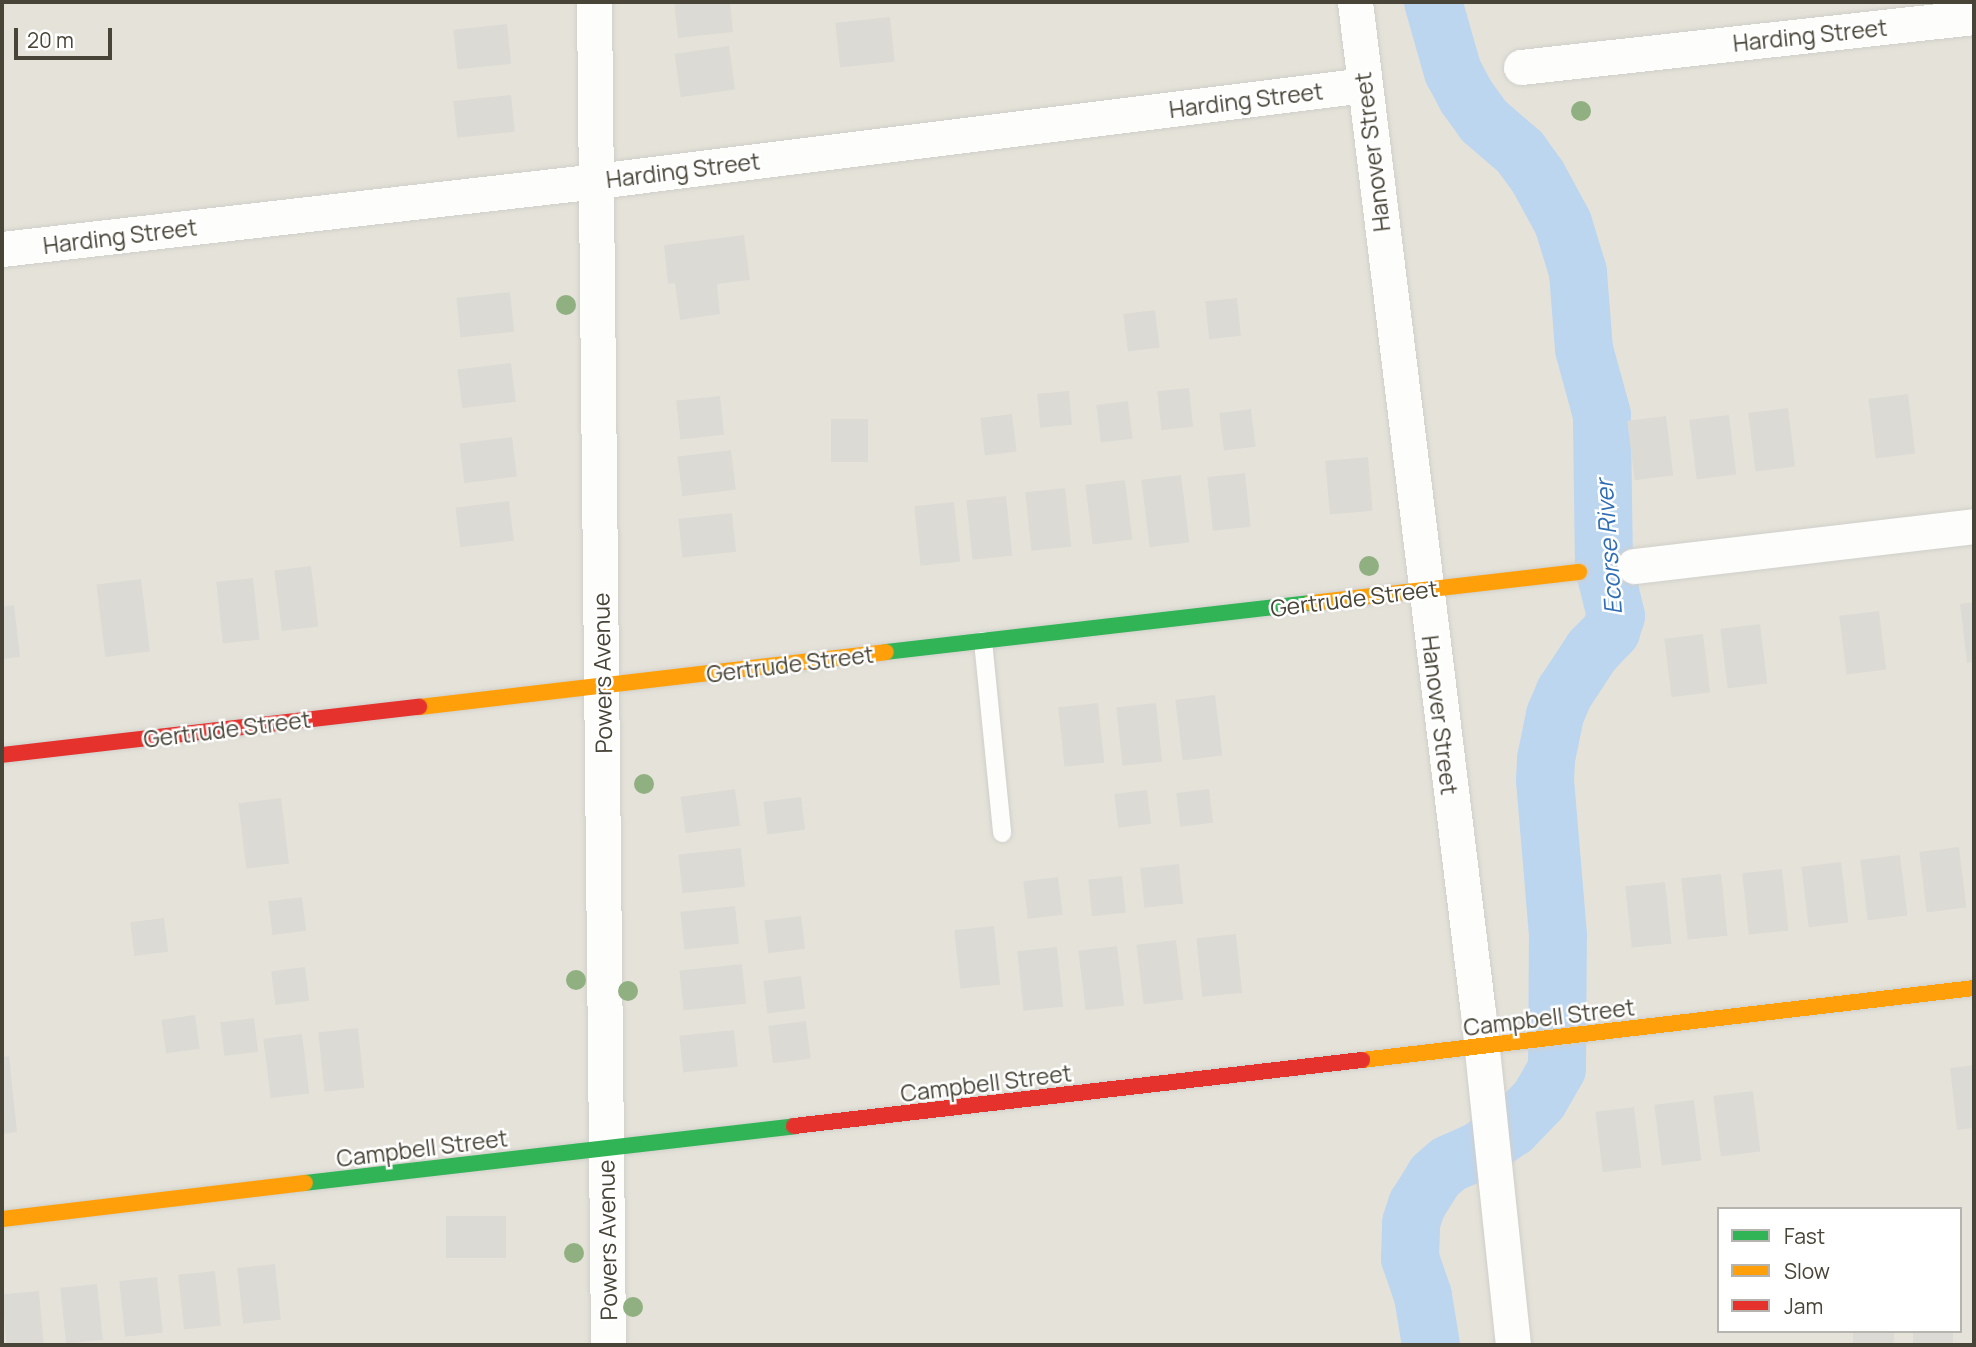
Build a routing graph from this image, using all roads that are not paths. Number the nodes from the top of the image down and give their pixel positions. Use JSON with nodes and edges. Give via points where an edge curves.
{"nodes":[{"id":1,"x":594,"y":2,"type":"edge"},
{"id":2,"x":1355,"y":2,"type":"edge"},
{"id":3,"x":1974,"y":17,"type":"edge"},
{"id":4,"x":1521,"y":67,"type":"dead end"},
{"id":5,"x":1364,"y":85,"type":"junction"},
{"id":6,"x":597,"y":181,"type":"junction"},
{"id":7,"x":2,"y":249,"type":"edge"},
{"id":8,"x":1974,"y":526,"type":"edge"},
{"id":9,"x":1634,"y":566,"type":"dead end"},
{"id":10,"x":1579,"y":572,"type":"dead end"},
{"id":11,"x":1424,"y":590,"type":"junction"},
{"id":12,"x":983,"y":642,"type":"junction"},
{"id":13,"x":602,"y":686,"type":"junction"},
{"id":14,"x":2,"y":755,"type":"edge"},
{"id":15,"x":1002,"y":833,"type":"dead end"},
{"id":16,"x":1974,"y":988,"type":"edge"},
{"id":17,"x":1482,"y":1048,"type":"junction"},
{"id":18,"x":606,"y":1150,"type":"junction"},
{"id":19,"x":2,"y":1219,"type":"edge"},
{"id":20,"x":608,"y":1345,"type":"edge"},
{"id":21,"x":1513,"y":1345,"type":"edge"}],
"edges":[{"from":1,"to":6,"type":"street","name":"Powers Avenue"},
{"from":2,"to":5,"type":"street","name":"Hanover Street"},
{"from":3,"to":4,"type":"street","name":"Harding Street"},
{"from":5,"to":6,"type":"street","name":"Harding Street"},
{"from":5,"to":11,"type":"street","name":"Hanover Street"},
{"from":6,"to":7,"type":"street","name":"Harding Street"},
{"from":6,"to":13,"type":"street","name":"Powers Avenue"},
{"from":8,"to":9,"type":"street"},
{"from":10,"to":11,"type":"street","name":"Gertrude Street"},
{"from":11,"to":12,"type":"street","name":"Gertrude Street"},
{"from":11,"to":17,"type":"street","name":"Hanover Street"},
{"from":12,"to":13,"type":"street","name":"Gertrude Street"},
{"from":12,"to":15,"type":"lane"},
{"from":13,"to":14,"type":"street","name":"Gertrude Street"},
{"from":13,"to":18,"type":"street","name":"Powers Avenue"},
{"from":16,"to":17,"type":"street","name":"Campbell Street"},
{"from":17,"to":18,"type":"street","name":"Campbell Street"},
{"from":17,"to":21,"type":"street","name":"Hanover Street"},
{"from":18,"to":19,"type":"street","name":"Campbell Street"},
{"from":18,"to":20,"type":"street","name":"Powers Avenue"}]}
